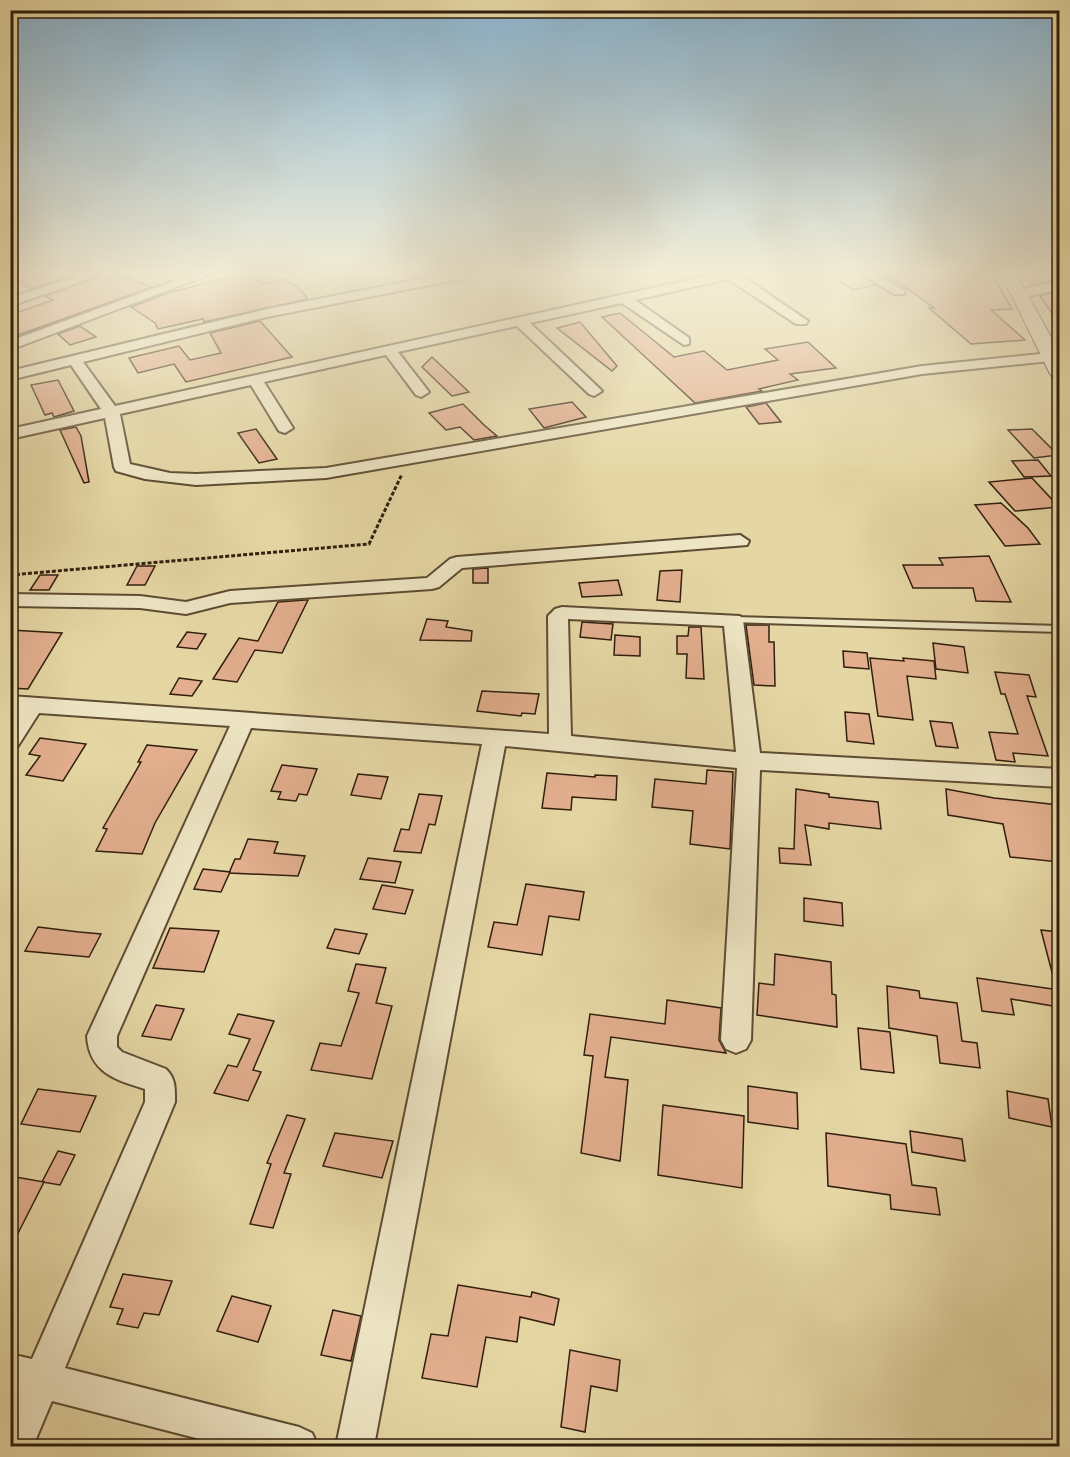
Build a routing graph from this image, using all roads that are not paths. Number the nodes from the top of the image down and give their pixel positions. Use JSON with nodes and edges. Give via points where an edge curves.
{"nodes":[{"id":1,"x":151,"y":342,"type":"edge"},
{"id":2,"x":431,"y":342,"type":"edge"},
{"id":3,"x":542,"y":342,"type":"edge"},
{"id":4,"x":1043,"y":342,"type":"edge"},
{"id":5,"x":390,"y":351,"type":"junction"},
{"id":6,"x":75,"y":361,"type":"junction"},
{"id":7,"x":1055,"y":366,"type":"edge"},
{"id":8,"x":10,"y":376,"type":"edge"},
{"id":9,"x":255,"y":380,"type":"junction"},
{"id":10,"x":594,"y":391,"type":"dead end"},
{"id":11,"x":421,"y":392,"type":"dead end"},
{"id":12,"x":112,"y":413,"type":"junction"},
{"id":13,"x":285,"y":428,"type":"dead end"},
{"id":14,"x":10,"y":434,"type":"edge"},
{"id":15,"x":740,"y":542,"type":"dead end"},
{"id":16,"x":10,"y":600,"type":"edge"},
{"id":17,"x":733,"y":620,"type":"junction"},
{"id":18,"x":1059,"y":629,"type":"edge"},
{"id":19,"x":10,"y":703,"type":"edge"},
{"id":20,"x":33,"y":705,"type":"junction"},
{"id":21,"x":244,"y":719,"type":"junction"},
{"id":22,"x":495,"y":737,"type":"junction"},
{"id":23,"x":10,"y":740,"type":"edge"},
{"id":24,"x":560,"y":743,"type":"junction"},
{"id":25,"x":749,"y":760,"type":"junction"},
{"id":26,"x":1059,"y":777,"type":"edge"},
{"id":27,"x":736,"y":1040,"type":"dead end"},
{"id":28,"x":26,"y":1377,"type":"edge"},
{"id":29,"x":14,"y":1446,"type":"edge"},
{"id":30,"x":299,"y":1446,"type":"edge"},
{"id":31,"x":354,"y":1446,"type":"edge"}],
"edges":[{"from":1,"to":6,"type":"street"},
{"from":2,"to":5,"type":"street"},
{"from":3,"to":10,"type":"street"},
{"from":4,"to":7,"type":"main road"},
{"from":5,"to":9,"type":"street"},
{"from":5,"to":11,"type":"street"},
{"from":6,"to":8,"type":"street"},
{"from":6,"to":12,"type":"street"},
{"from":7,"to":12,"type":"street","via":[[922,370],[326,473],[245,478],[180,478],[139,474],[122,467]]},
{"from":9,"to":12,"type":"street"},
{"from":9,"to":13,"type":"street"},
{"from":12,"to":14,"type":"street"},
{"from":15,"to":16,"type":"street","via":[[457,562],[432,583],[230,597],[186,608],[140,602]]},
{"from":17,"to":18,"type":"lane"},
{"from":17,"to":24,"type":"street","via":[[562,613],[558,616]]},
{"from":17,"to":25,"type":"street"},
{"from":19,"to":20,"type":"street"},
{"from":20,"to":21,"type":"street"},
{"from":20,"to":23,"type":"street"},
{"from":21,"to":22,"type":"street"},
{"from":21,"to":28,"type":"street","via":[[102,1036],[103,1054],[110,1062],[155,1079],[162,1092],[160,1102]]},
{"from":22,"to":24,"type":"street"},
{"from":22,"to":31,"type":"street"},
{"from":24,"to":25,"type":"street"},
{"from":25,"to":26,"type":"street"},
{"from":25,"to":27,"type":"street"},
{"from":28,"to":29,"type":"street"},
{"from":28,"to":30,"type":"street"}]}
